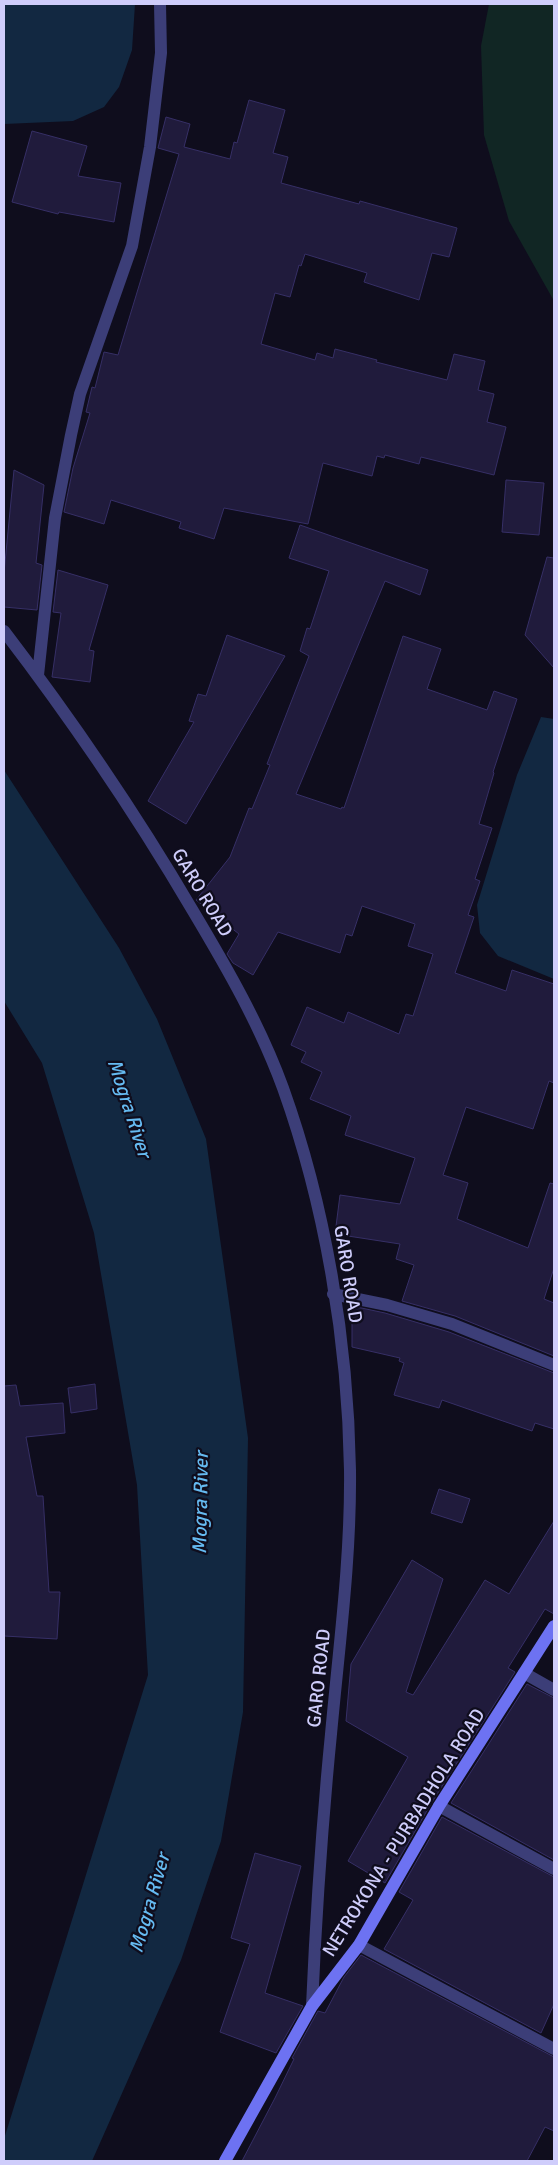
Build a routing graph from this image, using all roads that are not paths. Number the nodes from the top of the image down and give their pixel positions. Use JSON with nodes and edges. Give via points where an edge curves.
{"nodes":[{"id":1,"x":160,"y":4,"type":"edge"},
{"id":2,"x":4,"y":631,"type":"edge"},
{"id":3,"x":38,"y":675,"type":"junction"},
{"id":4,"x":334,"y":1294,"type":"junction"},
{"id":5,"x":554,"y":1365,"type":"edge"},
{"id":6,"x":554,"y":1626,"type":"edge"},
{"id":7,"x":524,"y":1673,"type":"junction"},
{"id":8,"x":554,"y":1690,"type":"edge"},
{"id":9,"x":439,"y":1806,"type":"junction"},
{"id":10,"x":554,"y":1869,"type":"edge"},
{"id":11,"x":359,"y":1945,"type":"junction"},
{"id":12,"x":312,"y":2006,"type":"junction"},
{"id":13,"x":554,"y":2049,"type":"edge"},
{"id":14,"x":225,"y":2161,"type":"edge"}],
"edges":[{"from":1,"to":3,"type":"street","via":[[160,62],[150,147],[132,246],[80,394],[70,434],[56,518]]},
{"from":2,"to":3,"type":"street","name":"GARO ROAD"},
{"from":3,"to":4,"type":"street","name":"GARO ROAD","via":[[150,838],[251,1014],[282,1086],[305,1157],[323,1225]]},
{"from":4,"to":5,"type":"street","via":[[452,1324]]},
{"from":4,"to":12,"type":"street","name":"GARO ROAD","via":[[347,1390],[350,1473],[346,1590],[317,1903]]},
{"from":6,"to":7,"type":"main road","name":"NETROKONA - PURBADHOLA ROAD"},
{"from":7,"to":8,"type":"street"},
{"from":7,"to":9,"type":"main road","name":"NETROKONA - PURBADHOLA ROAD"},
{"from":9,"to":10,"type":"street"},
{"from":9,"to":11,"type":"main road","name":"NETROKONA - PURBADHOLA ROAD"},
{"from":11,"to":12,"type":"main road","name":"NETROKONA - PURBADHOLA ROAD"},
{"from":11,"to":13,"type":"street"},
{"from":12,"to":14,"type":"main road","name":"NETROKONA - PURBADHOLA ROAD"}]}
